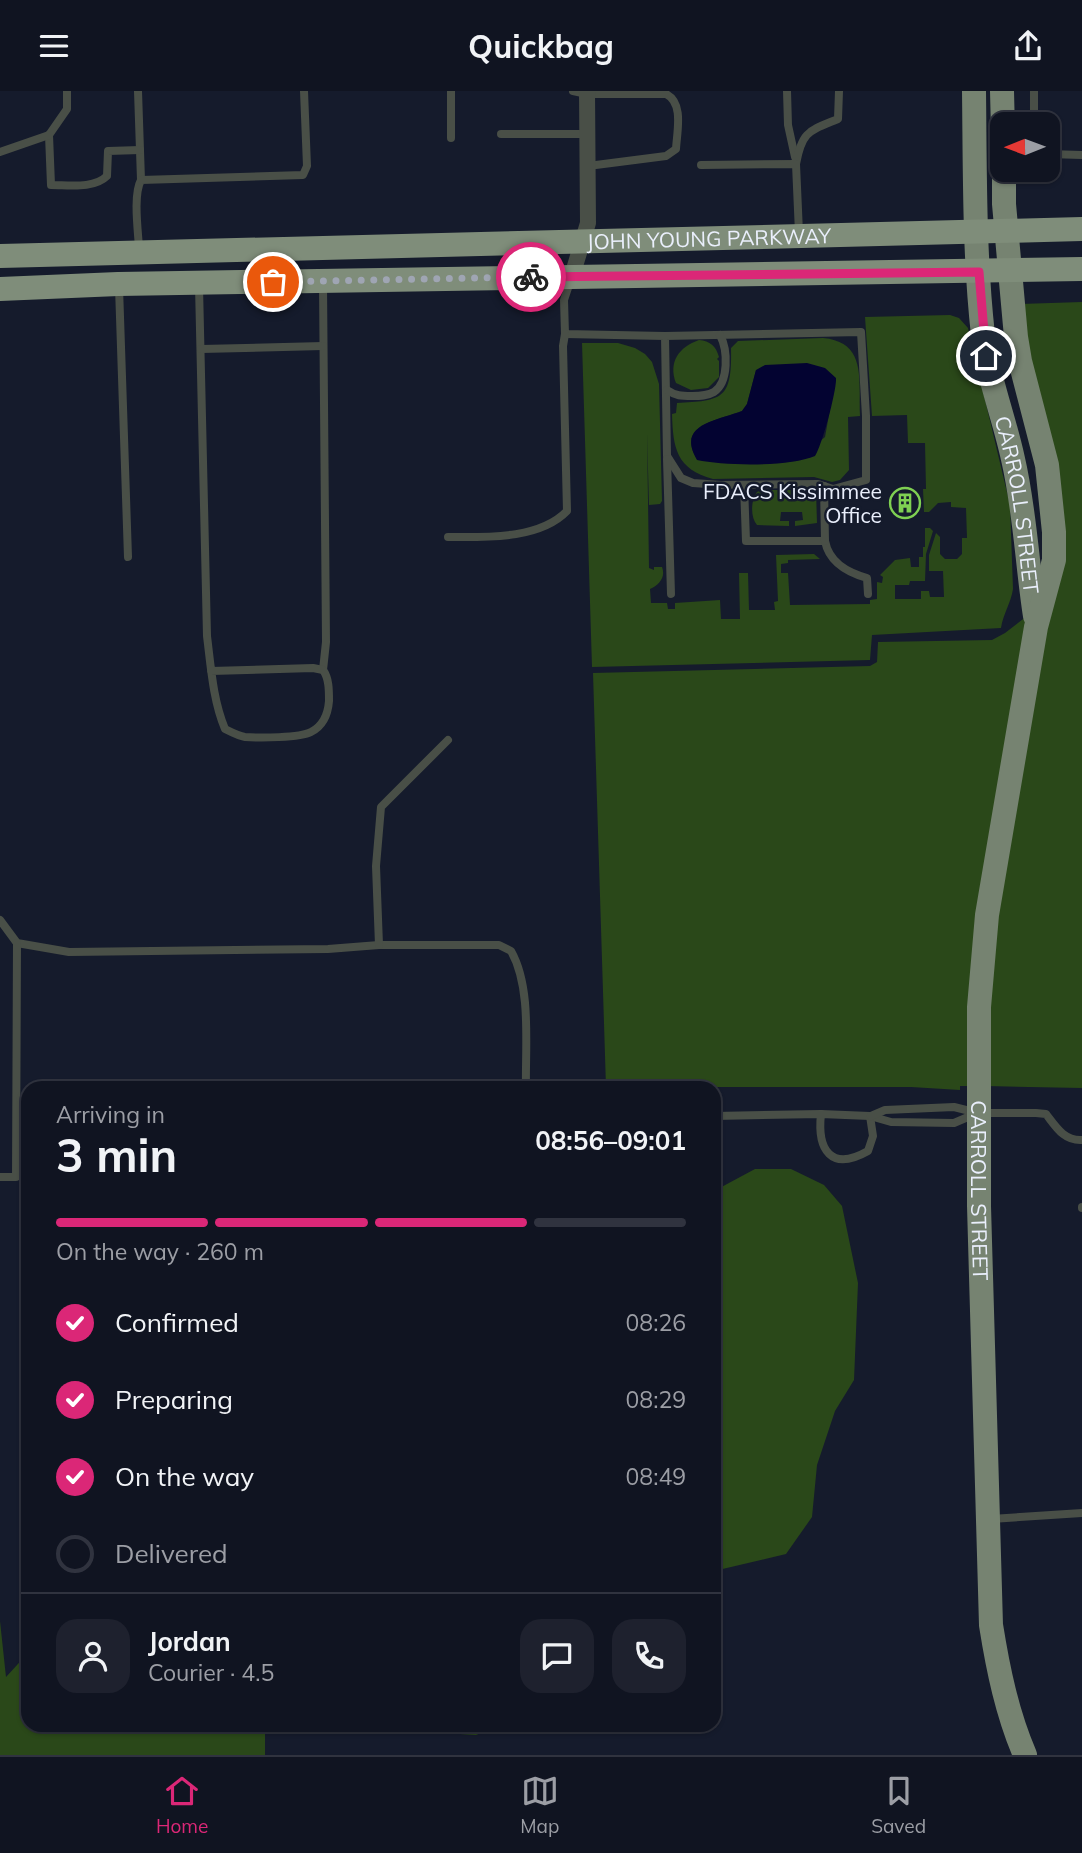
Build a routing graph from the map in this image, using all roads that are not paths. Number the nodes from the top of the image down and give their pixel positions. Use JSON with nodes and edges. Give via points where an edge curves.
{"nodes":[{"id":1,"x":67,"y":91,"type":"edge"},
{"id":2,"x":138,"y":91,"type":"edge"},
{"id":3,"x":303,"y":91,"type":"edge"},
{"id":4,"x":451,"y":91,"type":"edge"},
{"id":5,"x":787,"y":91,"type":"edge"},
{"id":6,"x":839,"y":91,"type":"edge"},
{"id":7,"x":974,"y":91,"type":"edge"},
{"id":8,"x":1002,"y":91,"type":"edge"},
{"id":9,"x":1034,"y":91,"type":"edge"},
{"id":10,"x":583,"y":92,"type":"edge"},
{"id":11,"x":1003,"y":112,"type":"edge"},
{"id":12,"x":1034,"y":112,"type":"edge"},
{"id":13,"x":501,"y":134,"type":"dead end"},
{"id":14,"x":587,"y":134,"type":"junction"},
{"id":15,"x":49,"y":135,"type":"junction"},
{"id":16,"x":452,"y":138,"type":"dead end"},
{"id":17,"x":140,"y":151,"type":"junction"},
{"id":18,"x":0,"y":152,"type":"edge"},
{"id":19,"x":1060,"y":155,"type":"edge"},
{"id":20,"x":1082,"y":156,"type":"edge"},
{"id":21,"x":796,"y":164,"type":"junction"},
{"id":22,"x":701,"y":165,"type":"dead end"},
{"id":23,"x":588,"y":166,"type":"junction"},
{"id":24,"x":141,"y":180,"type":"junction"},
{"id":25,"x":1004,"y":182,"type":"edge"},
{"id":26,"x":1082,"y":229,"type":"edge"},
{"id":27,"x":1006,"y":231,"type":"junction"},
{"id":28,"x":977,"y":232,"type":"junction"},
{"id":29,"x":799,"y":236,"type":"junction"},
{"id":30,"x":582,"y":241,"type":"junction"},
{"id":31,"x":139,"y":251,"type":"junction"},
{"id":32,"x":0,"y":256,"type":"edge"},
{"id":33,"x":322,"y":264,"type":"junction"},
{"id":34,"x":1082,"y":269,"type":"edge"},
{"id":35,"x":1010,"y":271,"type":"junction"},
{"id":36,"x":979,"y":272,"type":"junction"},
{"id":37,"x":572,"y":276,"type":"junction"},
{"id":38,"x":199,"y":283,"type":"junction"},
{"id":39,"x":118,"y":284,"type":"junction"},
{"id":40,"x":0,"y":289,"type":"edge"},
{"id":41,"x":565,"y":334,"type":"junction"},
{"id":42,"x":720,"y":335,"type":"junction"},
{"id":43,"x":665,"y":336,"type":"junction"},
{"id":44,"x":323,"y":346,"type":"junction"},
{"id":45,"x":201,"y":349,"type":"junction"},
{"id":46,"x":667,"y":390,"type":"junction"},
{"id":47,"x":667,"y":456,"type":"junction"},
{"id":48,"x":744,"y":485,"type":"junction"},
{"id":49,"x":824,"y":486,"type":"junction"},
{"id":50,"x":448,"y":537,"type":"dead end"},
{"id":51,"x":825,"y":541,"type":"junction"},
{"id":52,"x":128,"y":557,"type":"dead end"},
{"id":53,"x":671,"y":594,"type":"dead end"},
{"id":54,"x":867,"y":594,"type":"dead end"},
{"id":55,"x":1036,"y":628,"type":"junction"},
{"id":56,"x":323,"y":670,"type":"junction"},
{"id":57,"x":211,"y":671,"type":"junction"},
{"id":58,"x":449,"y":740,"type":"dead end"},
{"id":59,"x":0,"y":920,"type":"edge"},
{"id":60,"x":17,"y":943,"type":"junction"},
{"id":61,"x":379,"y":945,"type":"junction"},
{"id":62,"x":526,"y":1081,"type":"edge"},
{"id":63,"x":978,"y":1113,"type":"junction"},
{"id":64,"x":821,"y":1114,"type":"junction"},
{"id":65,"x":721,"y":1116,"type":"edge"},
{"id":66,"x":870,"y":1116,"type":"junction"},
{"id":67,"x":1082,"y":1140,"type":"edge"},
{"id":68,"x":0,"y":1177,"type":"edge"},
{"id":69,"x":1082,"y":1513,"type":"edge"},
{"id":70,"x":988,"y":1519,"type":"junction"},
{"id":71,"x":1025,"y":1755,"type":"edge"}],
"edges":[{"from":1,"to":15,"type":"lane","via":[[67,109]]},
{"from":2,"to":17,"type":"lane"},
{"from":3,"to":24,"type":"lane","via":[[307,166],[303,176]]},
{"from":4,"to":16,"type":"lane"},
{"from":5,"to":21,"type":"lane"},
{"from":6,"to":21,"type":"lane","via":[[838,119],[808,133],[800,143]]},
{"from":7,"to":28,"type":"main road","name":"CARROLL STREET"},
{"from":8,"to":11,"type":"main road"},
{"from":9,"to":12,"type":"lane"},
{"from":10,"to":14,"type":"street"},
{"from":10,"to":23,"type":"lane","via":[[666,94],[678,106],[676,149],[667,156]]},
{"from":13,"to":14,"type":"lane"},
{"from":14,"to":23,"type":"street"},
{"from":15,"to":17,"type":"lane","via":[[51,185],[102,181],[107,176],[108,151]]},
{"from":15,"to":18,"type":"lane"},
{"from":17,"to":24,"type":"lane"},
{"from":19,"to":20,"type":"lane"},
{"from":21,"to":22,"type":"lane"},
{"from":21,"to":29,"type":"lane"},
{"from":23,"to":30,"type":"street","via":[[588,223]]},
{"from":24,"to":31,"type":"lane"},
{"from":25,"to":27,"type":"main road","name":"CARROLL STREET"},
{"from":26,"to":27,"type":"highway","name":"JOHN YOUNG PARKWAY"},
{"from":27,"to":28,"type":"highway","name":"JOHN YOUNG PARKWAY"},
{"from":27,"to":35,"type":"main road","name":"CARROLL STREET"},
{"from":28,"to":29,"type":"highway","name":"JOHN YOUNG PARKWAY"},
{"from":28,"to":36,"type":"main road","name":"CARROLL STREET"},
{"from":29,"to":30,"type":"highway","name":"JOHN YOUNG PARKWAY"},
{"from":30,"to":33,"type":"highway","name":"JOHN YOUNG PARKWAY"},
{"from":30,"to":37,"type":"street"},
{"from":31,"to":32,"type":"highway","name":"JOHN YOUNG PARKWAY"},
{"from":31,"to":33,"type":"highway","name":"JOHN YOUNG PARKWAY"},
{"from":33,"to":37,"type":"highway","name":"JOHN YOUNG PARKWAY"},
{"from":33,"to":38,"type":"highway","name":"JOHN YOUNG PARKWAY"},
{"from":33,"to":44,"type":"lane"},
{"from":34,"to":35,"type":"highway","name":"JOHN YOUNG PARKWAY"},
{"from":35,"to":36,"type":"highway","name":"JOHN YOUNG PARKWAY"},
{"from":35,"to":55,"type":"main road","name":"CARROLL STREET","via":[[1020,362],[1046,465],[1054,532],[1054,560]]},
{"from":36,"to":37,"type":"highway","name":"JOHN YOUNG PARKWAY"},
{"from":36,"to":55,"type":"main road","name":"CARROLL STREET","via":[[986,356],[1021,496]]},
{"from":37,"to":41,"type":"lane","via":[[564,300]]},
{"from":38,"to":39,"type":"highway","name":"JOHN YOUNG PARKWAY"},
{"from":38,"to":45,"type":"lane"},
{"from":39,"to":40,"type":"highway","name":"JOHN YOUNG PARKWAY"},
{"from":39,"to":52,"type":"lane"},
{"from":41,"to":43,"type":"lane"},
{"from":41,"to":50,"type":"lane","via":[[567,512],[552,522],[511,535]]},
{"from":42,"to":43,"type":"lane"},
{"from":42,"to":46,"type":"lane","via":[[725,366],[722,383],[715,391],[676,396]]},
{"from":42,"to":49,"type":"lane","via":[[861,332],[866,480],[833,489]]},
{"from":43,"to":46,"type":"lane"},
{"from":44,"to":45,"type":"lane"},
{"from":44,"to":56,"type":"lane"},
{"from":45,"to":57,"type":"lane"},
{"from":46,"to":47,"type":"lane"},
{"from":47,"to":48,"type":"lane","via":[[681,478],[693,483]]},
{"from":47,"to":53,"type":"lane"},
{"from":48,"to":49,"type":"lane"},
{"from":48,"to":51,"type":"lane","via":[[746,541]]},
{"from":49,"to":51,"type":"lane"},
{"from":51,"to":54,"type":"lane","via":[[834,562],[867,578]]},
{"from":55,"to":63,"type":"main road","name":"CARROLL STREET","via":[[986,915]]},
{"from":56,"to":57,"type":"lane"},
{"from":56,"to":57,"type":"lane","via":[[329,708],[321,724],[305,735],[263,737],[245,737],[225,729]]},
{"from":58,"to":61,"type":"lane","via":[[381,807],[376,866]]},
{"from":59,"to":60,"type":"lane"},
{"from":60,"to":61,"type":"lane","via":[[69,952]]},
{"from":60,"to":68,"type":"lane","via":[[16,1177]]},
{"from":61,"to":62,"type":"lane","via":[[499,946],[512,951],[524,994]]},
{"from":63,"to":66,"type":"lane","via":[[954,1107],[885,1110]]},
{"from":63,"to":66,"type":"lane","via":[[954,1123],[891,1122]]},
{"from":63,"to":67,"type":"lane","via":[[1046,1114],[1057,1130]]},
{"from":63,"to":70,"type":"main road","name":"CARROLL STREET"},
{"from":64,"to":65,"type":"lane"},
{"from":64,"to":66,"type":"lane"},
{"from":64,"to":66,"type":"lane","via":[[819,1134],[826,1151],[838,1160],[854,1159],[868,1151],[873,1136]]},
{"from":69,"to":70,"type":"lane"},
{"from":70,"to":71,"type":"main road","name":"CARROLL STREET","via":[[991,1625],[998,1670]]}]}
